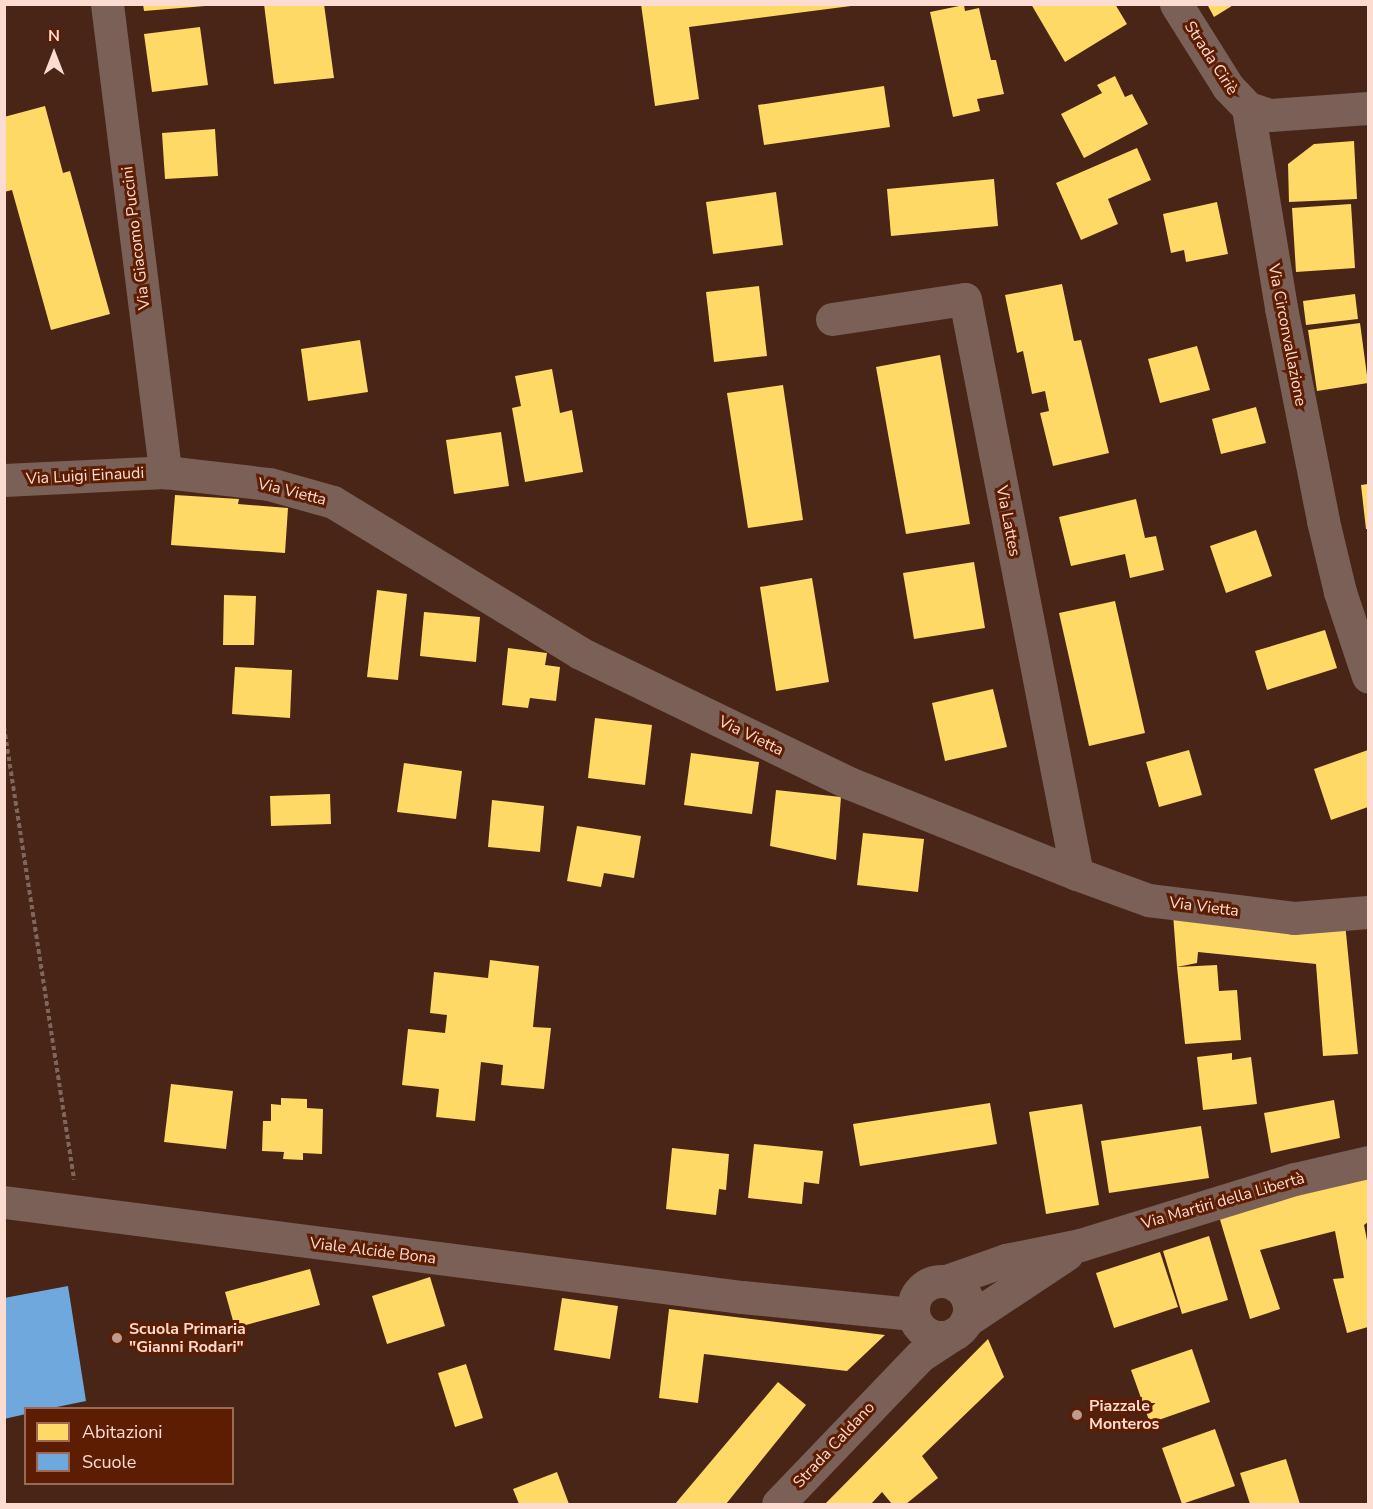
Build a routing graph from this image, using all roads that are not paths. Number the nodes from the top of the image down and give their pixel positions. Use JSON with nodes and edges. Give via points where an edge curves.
{"nodes":[{"id":1,"x":107,"y":4,"type":"edge"},
{"id":2,"x":1176,"y":4,"type":"edge"},
{"id":3,"x":1248,"y":108,"type":"junction"},
{"id":4,"x":1368,"y":108,"type":"edge"},
{"id":5,"x":832,"y":319,"type":"dead end"},
{"id":6,"x":165,"y":472,"type":"junction"},
{"id":7,"x":4,"y":480,"type":"edge"},
{"id":8,"x":1368,"y":676,"type":"edge"},
{"id":9,"x":1077,"y":874,"type":"junction"},
{"id":10,"x":1368,"y":912,"type":"edge"},
{"id":11,"x":1368,"y":1162,"type":"edge"},
{"id":12,"x":4,"y":1202,"type":"edge"},
{"id":13,"x":1080,"y":1245,"type":"junction"},
{"id":14,"x":924,"y":1303,"type":"junction"},
{"id":15,"x":960,"y":1327,"type":"junction"},
{"id":16,"x":891,"y":1385,"type":"junction"},
{"id":17,"x":778,"y":1504,"type":"edge"}],
"edges":[{"from":1,"to":6,"type":"street","name":"Via Giacomo Puccini"},
{"from":2,"to":3,"type":"street","name":"Strada Ciriè","via":[[1228,87]]},
{"from":3,"to":4,"type":"street","via":[[1270,115]]},
{"from":3,"to":8,"type":"street","name":"Via Circonvallazione","via":[[1320,509],[1340,592]]},
{"from":5,"to":9,"type":"street","name":"Via Lattes","via":[[965,299]]},
{"from":6,"to":7,"type":"street","name":"Via Luigi Einaudi"},
{"from":6,"to":9,"type":"street","name":"Via Vietta","via":[[269,484],[333,502],[580,653],[849,783]]},
{"from":9,"to":10,"type":"street","name":"Via Vietta","via":[[1148,900],[1294,918]]},
{"from":11,"to":13,"type":"street","name":"Via Martiri della Libertà","via":[[1165,1216]]},
{"from":12,"to":14,"type":"street","name":"Viale Alcide Bona","via":[[742,1297]]},
{"from":13,"to":14,"type":"street","name":"Via Martiri della Libertà","via":[[1006,1260]]},
{"from":13,"to":15,"type":"street","name":"Via Martiri della Libertà"},
{"from":14,"to":15,"type":"street","via":[[936,1336]]},
{"from":14,"to":15,"type":"street","via":[[966,1296]]},
{"from":14,"to":16,"type":"street","name":"Strada Caldano"},
{"from":15,"to":16,"type":"street","name":"Strada Caldano","via":[[920,1356]]},
{"from":16,"to":17,"type":"street","name":"Strada Caldano"}]}
